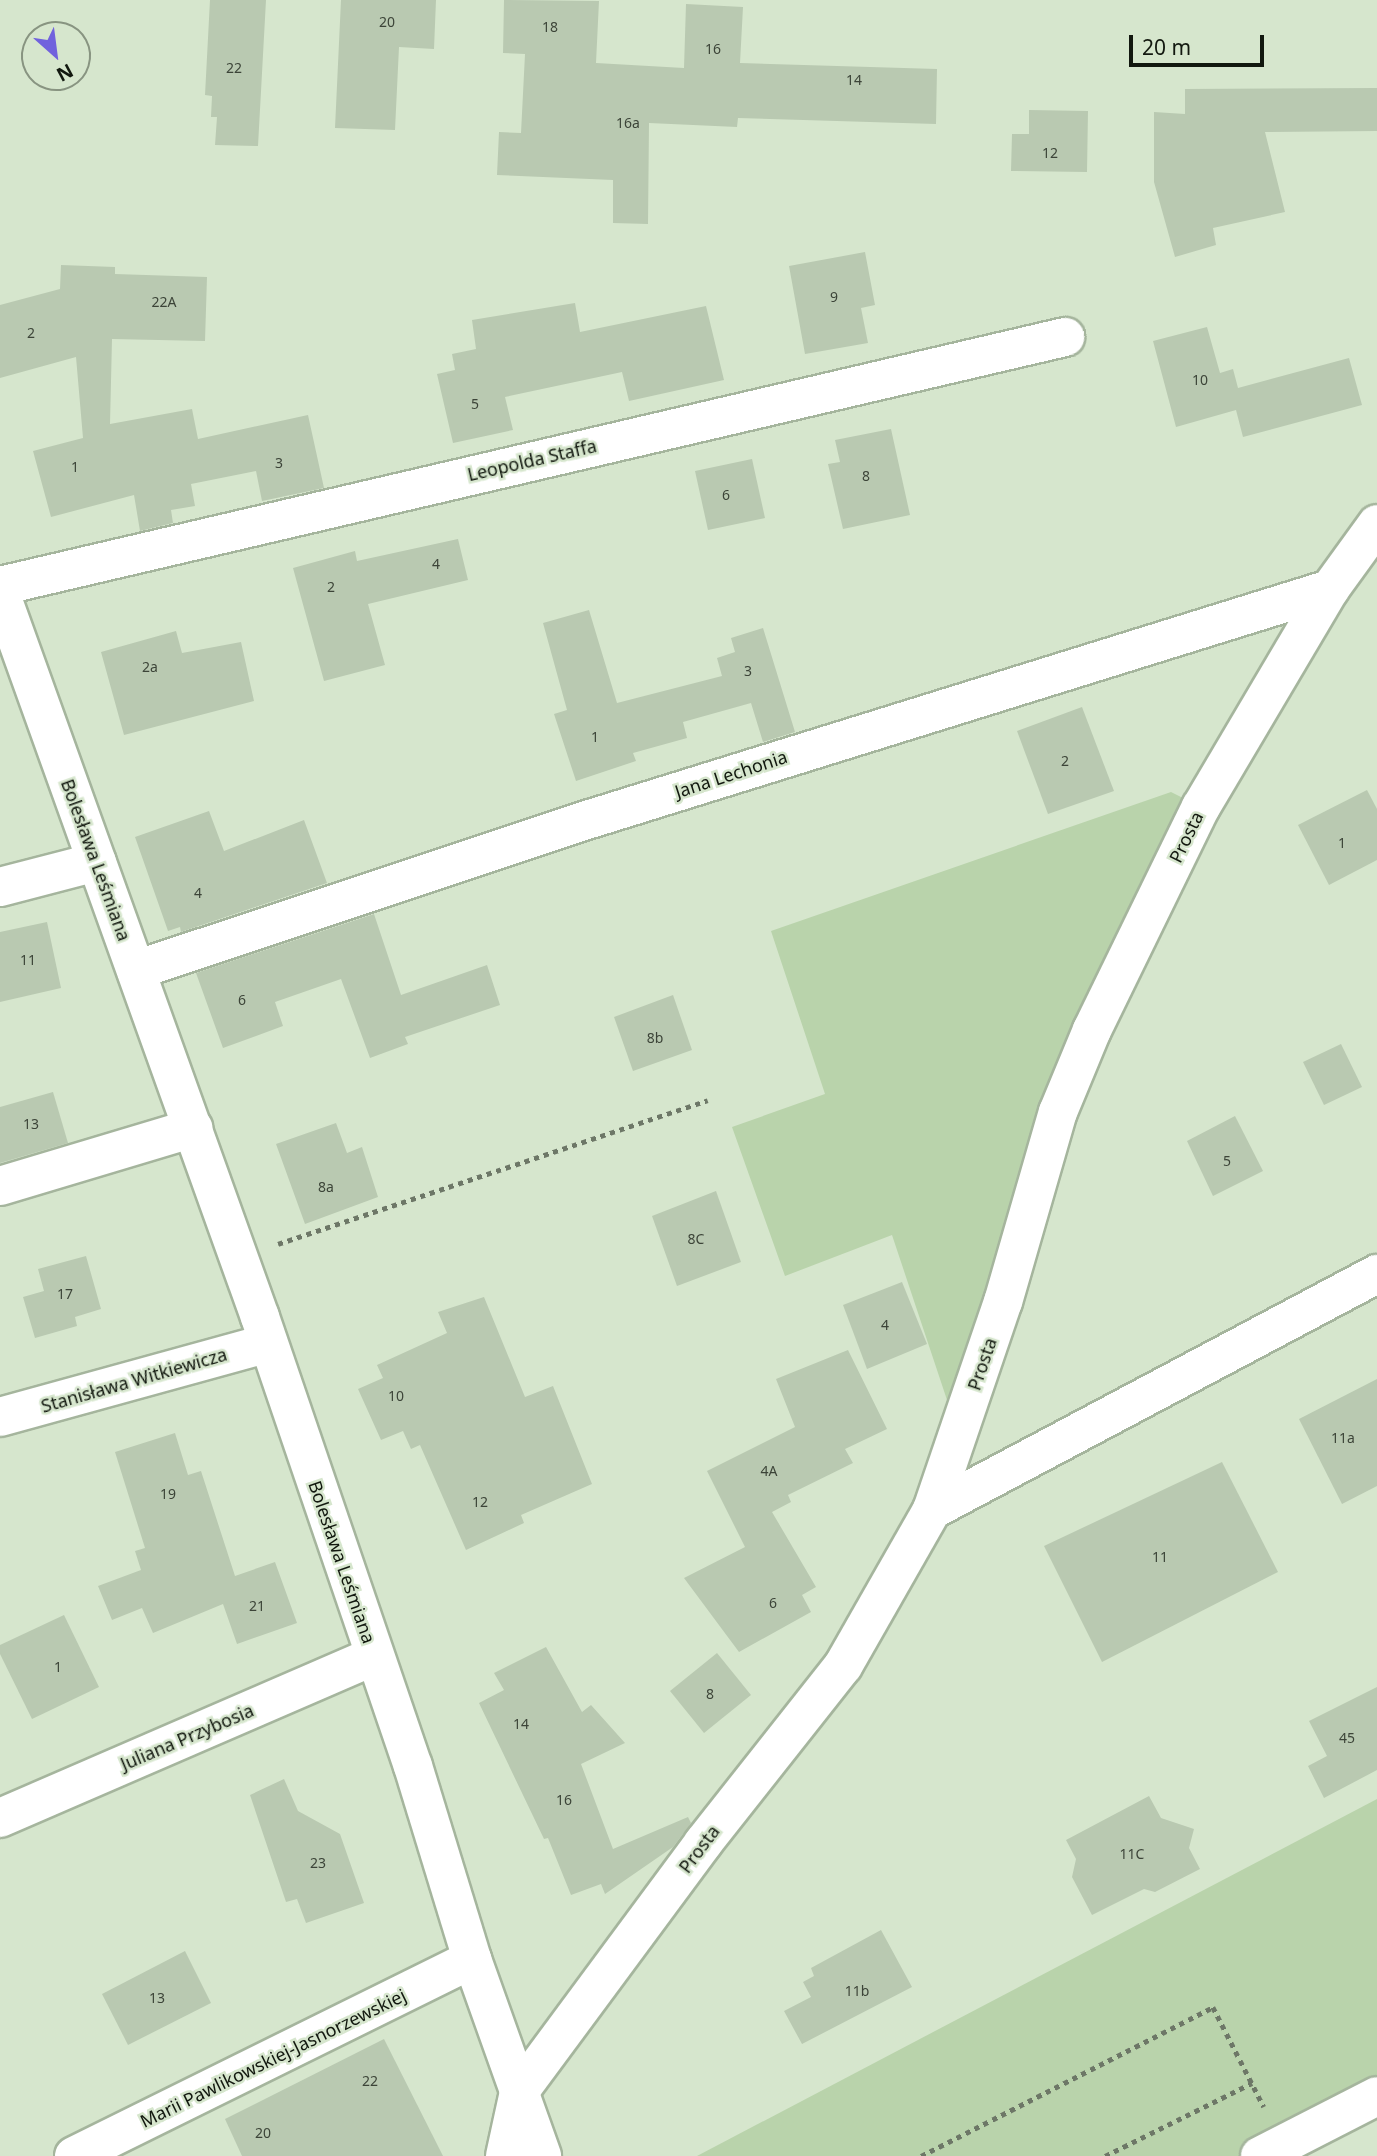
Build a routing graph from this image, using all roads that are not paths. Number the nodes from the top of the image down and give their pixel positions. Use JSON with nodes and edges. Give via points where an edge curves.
{"nodes":[{"id":1,"x":1065,"y":337,"type":"dead end"},
{"id":2,"x":1377,"y":524,"type":"edge"},
{"id":3,"x":0,"y":586,"type":"edge"},
{"id":4,"x":1330,"y":589,"type":"junction"},
{"id":5,"x":0,"y":592,"type":"edge"},
{"id":6,"x":97,"y":862,"type":"junction"},
{"id":7,"x":0,"y":887,"type":"edge"},
{"id":8,"x":136,"y":970,"type":"junction"},
{"id":9,"x":193,"y":1128,"type":"junction"},
{"id":10,"x":0,"y":1186,"type":"edge"},
{"id":11,"x":1377,"y":1274,"type":"edge"},
{"id":12,"x":268,"y":1343,"type":"junction"},
{"id":13,"x":0,"y":1417,"type":"edge"},
{"id":14,"x":932,"y":1510,"type":"junction"},
{"id":15,"x":374,"y":1656,"type":"junction"},
{"id":16,"x":0,"y":1818,"type":"edge"},
{"id":17,"x":472,"y":1959,"type":"junction"},
{"id":18,"x":519,"y":2092,"type":"junction"},
{"id":19,"x":1377,"y":2096,"type":"edge"},
{"id":20,"x":1271,"y":2150,"type":"edge"},
{"id":21,"x":74,"y":2156,"type":"edge"},
{"id":22,"x":505,"y":2156,"type":"edge"},
{"id":23,"x":542,"y":2156,"type":"edge"}],
"edges":[{"from":1,"to":3,"type":"street","name":"Leopolda Staffa"},
{"from":2,"to":4,"type":"street","name":"Prosta"},
{"from":4,"to":8,"type":"street","name":"Jana Lechonia","via":[[590,819]]},
{"from":4,"to":14,"type":"street","name":"Prosta","via":[[1201,807],[1092,1030],[1058,1112],[1003,1302]]},
{"from":5,"to":6,"type":"street","name":"Bolesława Leśmiana"},
{"from":6,"to":7,"type":"street"},
{"from":6,"to":8,"type":"street","name":"Bolesława Leśmiana"},
{"from":8,"to":9,"type":"street","name":"Bolesława Leśmiana"},
{"from":9,"to":10,"type":"street"},
{"from":9,"to":12,"type":"street","name":"Bolesława Leśmiana"},
{"from":11,"to":14,"type":"street"},
{"from":12,"to":13,"type":"street","name":"Stanisława Witkiewicza"},
{"from":12,"to":15,"type":"street","name":"Bolesława Leśmiana"},
{"from":14,"to":18,"type":"street","name":"Prosta","via":[[843,1665],[703,1843]]},
{"from":15,"to":16,"type":"street","name":"Juliana Przybosia"},
{"from":15,"to":17,"type":"street","name":"Bolesława Leśmiana","via":[[414,1766]]},
{"from":17,"to":18,"type":"street","name":"Bolesława Leśmiana"},
{"from":17,"to":21,"type":"street","name":"Marii Pawlikowskiej-Jasnorzewskiej"},
{"from":18,"to":22,"type":"street","name":"Prosta"},
{"from":18,"to":23,"type":"street","name":"Bolesława Leśmiana"},
{"from":19,"to":20,"type":"street"}]}
